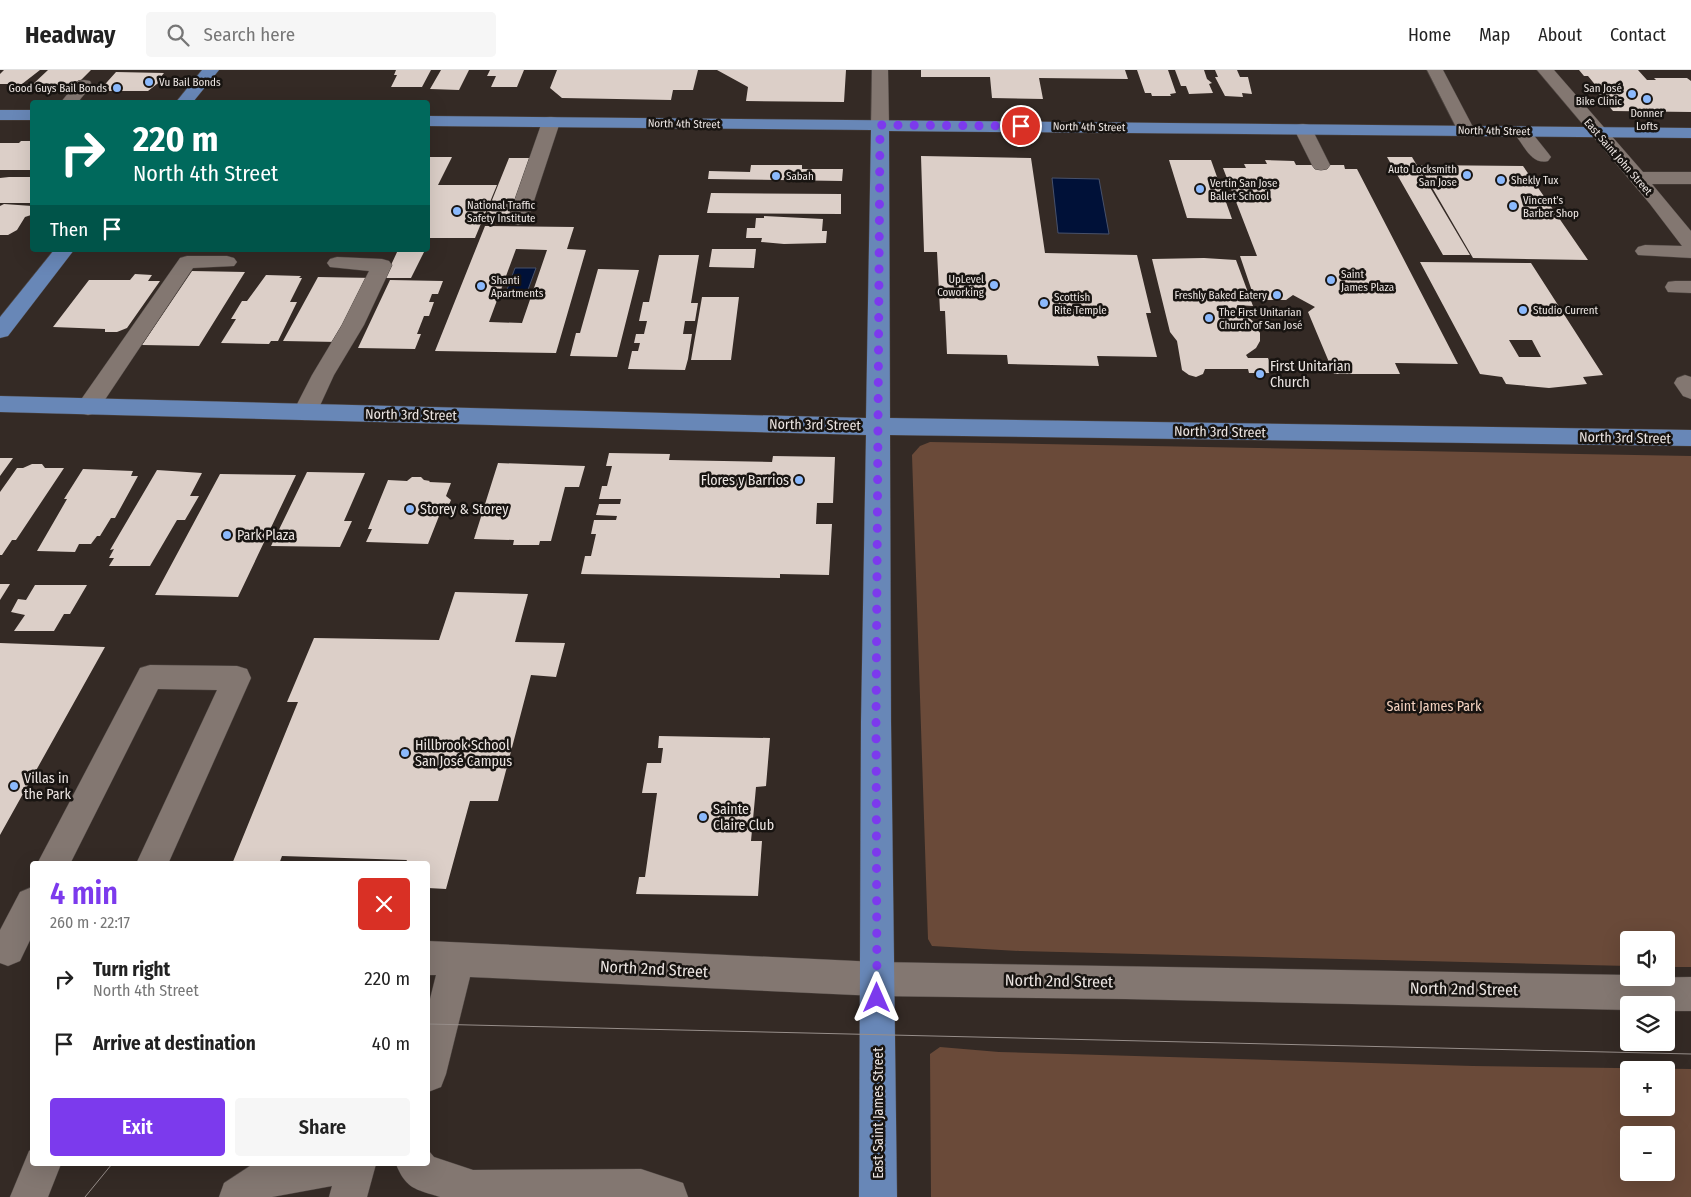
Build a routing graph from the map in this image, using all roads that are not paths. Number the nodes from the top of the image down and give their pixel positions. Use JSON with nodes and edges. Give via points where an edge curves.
{"nodes":[{"id":1,"x":211,"y":70,"type":"edge"},
{"id":2,"x":880,"y":70,"type":"edge"},
{"id":3,"x":1436,"y":70,"type":"edge"},
{"id":4,"x":1545,"y":70,"type":"edge"},
{"id":5,"x":84,"y":84,"type":"dead end"},
{"id":6,"x":71,"y":100,"type":"edge"},
{"id":7,"x":186,"y":100,"type":"edge"},
{"id":8,"x":0,"y":115,"type":"edge"},
{"id":9,"x":30,"y":115,"type":"edge"},
{"id":10,"x":430,"y":121,"type":"edge"},
{"id":11,"x":551,"y":122,"type":"junction"},
{"id":12,"x":880,"y":125,"type":"junction"},
{"id":13,"x":1303,"y":129,"type":"junction"},
{"id":14,"x":1466,"y":131,"type":"junction"},
{"id":15,"x":1522,"y":132,"type":"junction"},
{"id":16,"x":1597,"y":132,"type":"junction"},
{"id":17,"x":1691,"y":133,"type":"edge"},
{"id":18,"x":1542,"y":157,"type":"dead end"},
{"id":19,"x":1321,"y":165,"type":"dead end"},
{"id":20,"x":1637,"y":178,"type":"junction"},
{"id":21,"x":1691,"y":178,"type":"edge"},
{"id":22,"x":518,"y":219,"type":"dead end"},
{"id":23,"x":1691,"y":245,"type":"edge"},
{"id":24,"x":1645,"y":251,"type":"dead end"},
{"id":25,"x":62,"y":252,"type":"edge"},
{"id":26,"x":1691,"y":252,"type":"edge"},
{"id":27,"x":226,"y":262,"type":"dead end"},
{"id":28,"x":337,"y":263,"type":"dead end"},
{"id":29,"x":0,"y":331,"type":"edge"},
{"id":30,"x":0,"y":404,"type":"edge"},
{"id":31,"x":88,"y":407,"type":"junction"},
{"id":32,"x":305,"y":412,"type":"junction"},
{"id":33,"x":878,"y":426,"type":"junction"},
{"id":34,"x":1691,"y":438,"type":"edge"},
{"id":35,"x":55,"y":861,"type":"edge"},
{"id":36,"x":153,"y":861,"type":"edge"},
{"id":37,"x":30,"y":908,"type":"edge"},
{"id":38,"x":14,"y":949,"type":"edge"},
{"id":39,"x":442,"y":958,"type":"edge"},
{"id":40,"x":877,"y":979,"type":"junction"},
{"id":41,"x":1691,"y":994,"type":"edge"},
{"id":42,"x":430,"y":1057,"type":"edge"},
{"id":43,"x":41,"y":1166,"type":"edge"},
{"id":44,"x":340,"y":1166,"type":"edge"},
{"id":45,"x":356,"y":1166,"type":"edge"},
{"id":46,"x":418,"y":1166,"type":"edge"},
{"id":47,"x":655,"y":1192,"type":"edge"},
{"id":48,"x":29,"y":1197,"type":"edge"},
{"id":49,"x":238,"y":1197,"type":"edge"},
{"id":50,"x":348,"y":1197,"type":"edge"},
{"id":51,"x":878,"y":1197,"type":"edge"}],
"edges":[{"from":1,"to":7,"type":"main road"},
{"from":2,"to":12,"type":"street","name":"East Saint James Street"},
{"from":3,"to":14,"type":"street"},
{"from":4,"to":16,"type":"street","name":"East Saint John Street"},
{"from":5,"to":6,"type":"street"},
{"from":8,"to":9,"type":"main road"},
{"from":10,"to":11,"type":"main road","name":"North 4th Street"},
{"from":11,"to":12,"type":"main road","name":"North 4th Street"},
{"from":11,"to":22,"type":"street"},
{"from":12,"to":13,"type":"main road","name":"North 4th Street"},
{"from":12,"to":33,"type":"main road","name":"East Saint James Street"},
{"from":13,"to":14,"type":"main road","name":"North 4th Street"},
{"from":13,"to":19,"type":"street"},
{"from":14,"to":15,"type":"main road","name":"North 4th Street"},
{"from":15,"to":16,"type":"main road","name":"North 4th Street"},
{"from":15,"to":18,"type":"street"},
{"from":16,"to":17,"type":"main road","name":"North 4th Street"},
{"from":16,"to":20,"type":"street","name":"East Saint John Street"},
{"from":20,"to":21,"type":"street"},
{"from":20,"to":23,"type":"street","name":"East Saint John Street"},
{"from":24,"to":26,"type":"street"},
{"from":25,"to":29,"type":"main road"},
{"from":27,"to":31,"type":"street","via":[[187,262]]},
{"from":28,"to":32,"type":"street","via":[[382,265]]},
{"from":30,"to":31,"type":"main road","name":"North 3rd Street"},
{"from":31,"to":32,"type":"main road","name":"North 3rd Street"},
{"from":32,"to":33,"type":"main road","name":"North 3rd Street"},
{"from":33,"to":34,"type":"main road","name":"North 3rd Street"},
{"from":33,"to":40,"type":"main road","name":"East Saint James Street"},
{"from":35,"to":36,"type":"street","via":[[150,677],[237,678]]},
{"from":37,"to":38,"type":"street"},
{"from":39,"to":40,"type":"street","name":"North 2nd Street"},
{"from":39,"to":42,"type":"street"},
{"from":40,"to":41,"type":"street","name":"North 2nd Street"},
{"from":40,"to":51,"type":"main road","name":"East Saint James Street"},
{"from":43,"to":48,"type":"street"},
{"from":44,"to":49,"type":"street","via":[[260,1180]]},
{"from":45,"to":50,"type":"street"},
{"from":46,"to":47,"type":"street","via":[[422,1172],[473,1189]]}]}
